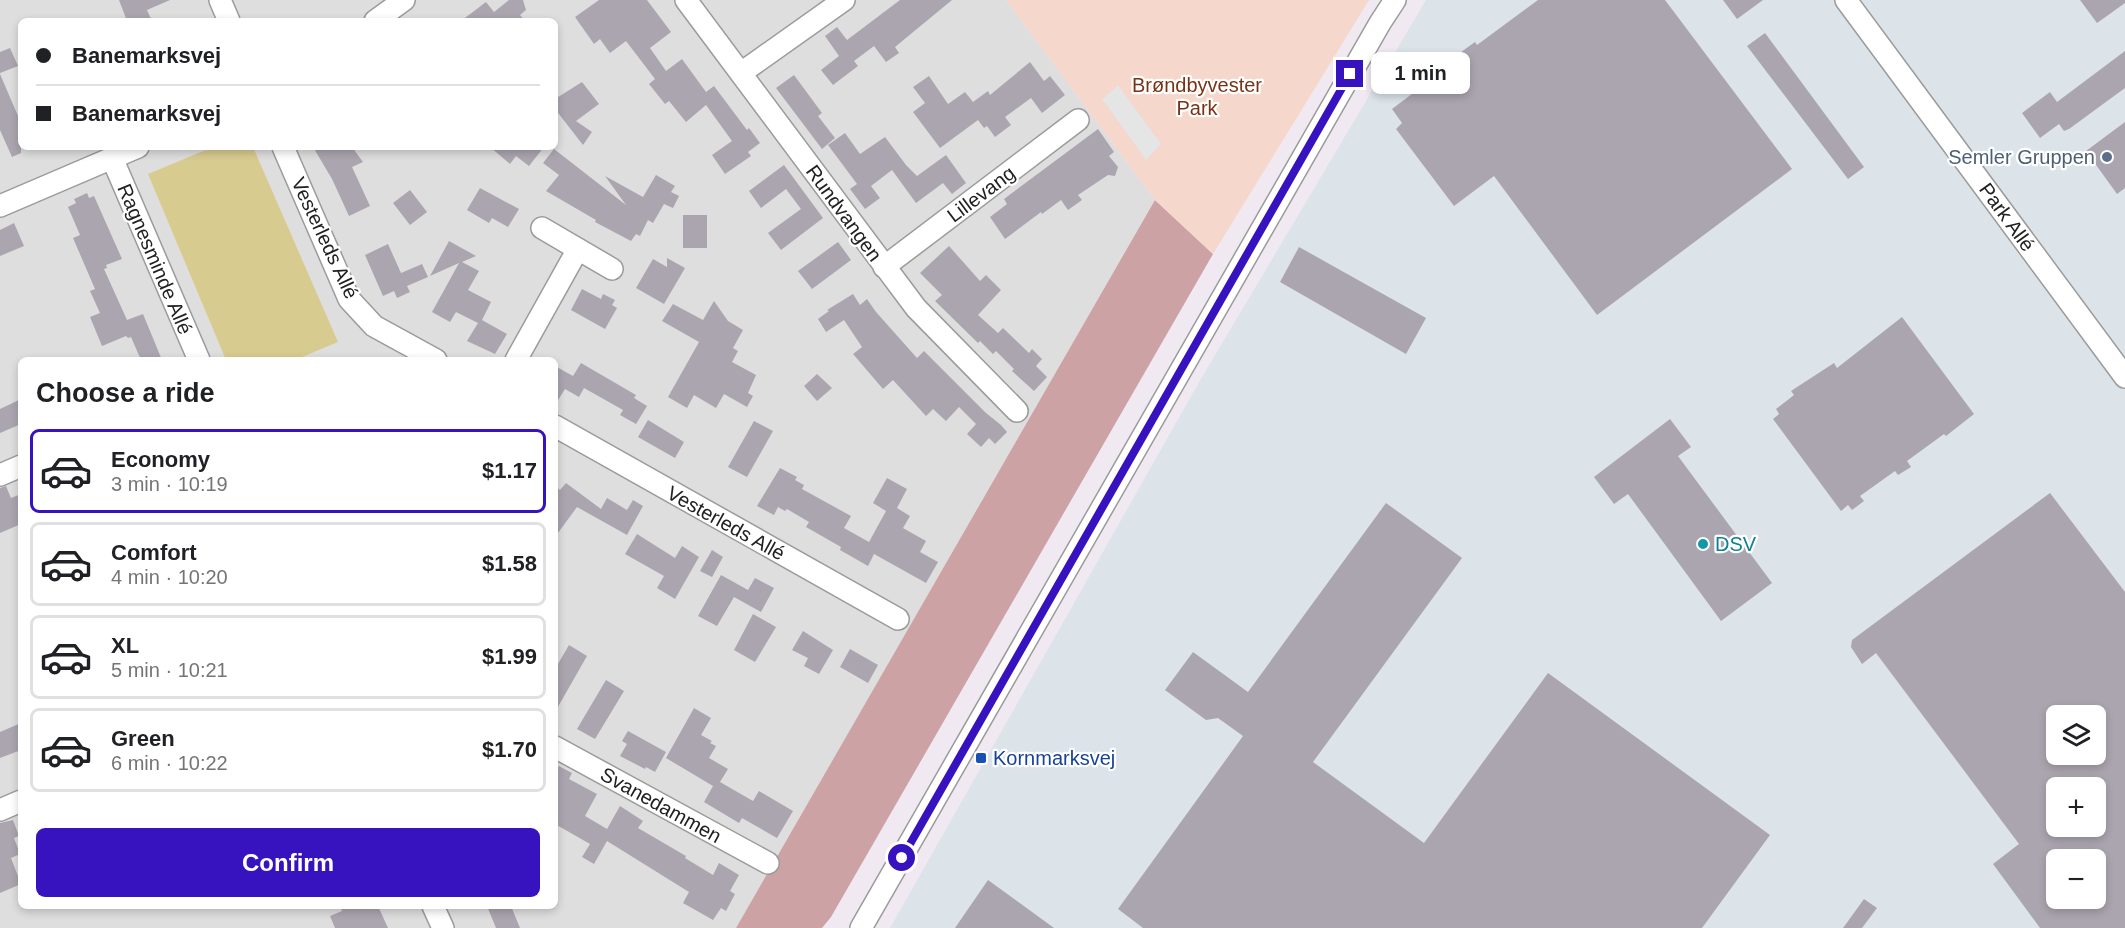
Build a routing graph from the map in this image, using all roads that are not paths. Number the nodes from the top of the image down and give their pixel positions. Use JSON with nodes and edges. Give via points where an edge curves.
{"nodes":[{"id":1,"x":220,"y":0,"type":"edge"},
{"id":2,"x":404,"y":0,"type":"edge"},
{"id":3,"x":686,"y":0,"type":"edge"},
{"id":4,"x":844,"y":0,"type":"edge"},
{"id":5,"x":1395,"y":0,"type":"edge"},
{"id":6,"x":1846,"y":0,"type":"edge"},
{"id":7,"x":228,"y":18,"type":"edge"},
{"id":8,"x":379,"y":18,"type":"edge"},
{"id":9,"x":741,"y":73,"type":"junction"},
{"id":10,"x":1078,"y":120,"type":"dead end"},
{"id":11,"x":131,"y":150,"type":"edge"},
{"id":12,"x":284,"y":150,"type":"edge"},
{"id":13,"x":112,"y":158,"type":"junction"},
{"id":14,"x":1,"y":202,"type":"edge"},
{"id":15,"x":542,"y":228,"type":"dead end"},
{"id":16,"x":578,"y":249,"type":"junction"},
{"id":17,"x":884,"y":267,"type":"junction"},
{"id":18,"x":612,"y":269,"type":"dead end"},
{"id":19,"x":198,"y":357,"type":"edge"},
{"id":20,"x":431,"y":357,"type":"edge"},
{"id":21,"x":518,"y":357,"type":"edge"},
{"id":22,"x":2125,"y":377,"type":"edge"},
{"id":23,"x":1017,"y":411,"type":"dead end"},
{"id":24,"x":558,"y":428,"type":"edge"},
{"id":25,"x":18,"y":467,"type":"edge"},
{"id":26,"x":0,"y":475,"type":"edge"},
{"id":27,"x":898,"y":619,"type":"dead end"},
{"id":28,"x":558,"y":749,"type":"edge"},
{"id":29,"x":18,"y":802,"type":"edge"},
{"id":30,"x":0,"y":810,"type":"edge"},
{"id":31,"x":768,"y":863,"type":"dead end"},
{"id":32,"x":434,"y":909,"type":"edge"},
{"id":33,"x":443,"y":928,"type":"edge"},
{"id":34,"x":861,"y":928,"type":"edge"}],
"edges":[{"from":1,"to":7,"type":"street"},
{"from":2,"to":8,"type":"street"},
{"from":3,"to":9,"type":"street","name":"Rundvangen"},
{"from":4,"to":9,"type":"street"},
{"from":5,"to":34,"type":"street"},
{"from":6,"to":22,"type":"street","name":"Park Allé"},
{"from":9,"to":17,"type":"street","name":"Rundvangen"},
{"from":10,"to":17,"type":"street","name":"Lillevang"},
{"from":11,"to":13,"type":"street"},
{"from":12,"to":20,"type":"street","name":"Vesterleds Allé","via":[[349,299],[374,326]]},
{"from":13,"to":14,"type":"street"},
{"from":13,"to":19,"type":"street","name":"Ragnesminde Allé"},
{"from":15,"to":16,"type":"street"},
{"from":16,"to":18,"type":"street"},
{"from":16,"to":21,"type":"street"},
{"from":17,"to":23,"type":"street","name":"Rundvangen","via":[[916,308]]},
{"from":24,"to":27,"type":"street","name":"Vesterleds Allé"},
{"from":25,"to":26,"type":"street"},
{"from":28,"to":31,"type":"street","name":"Svanedammen"},
{"from":29,"to":30,"type":"street"},
{"from":32,"to":33,"type":"street"}]}
